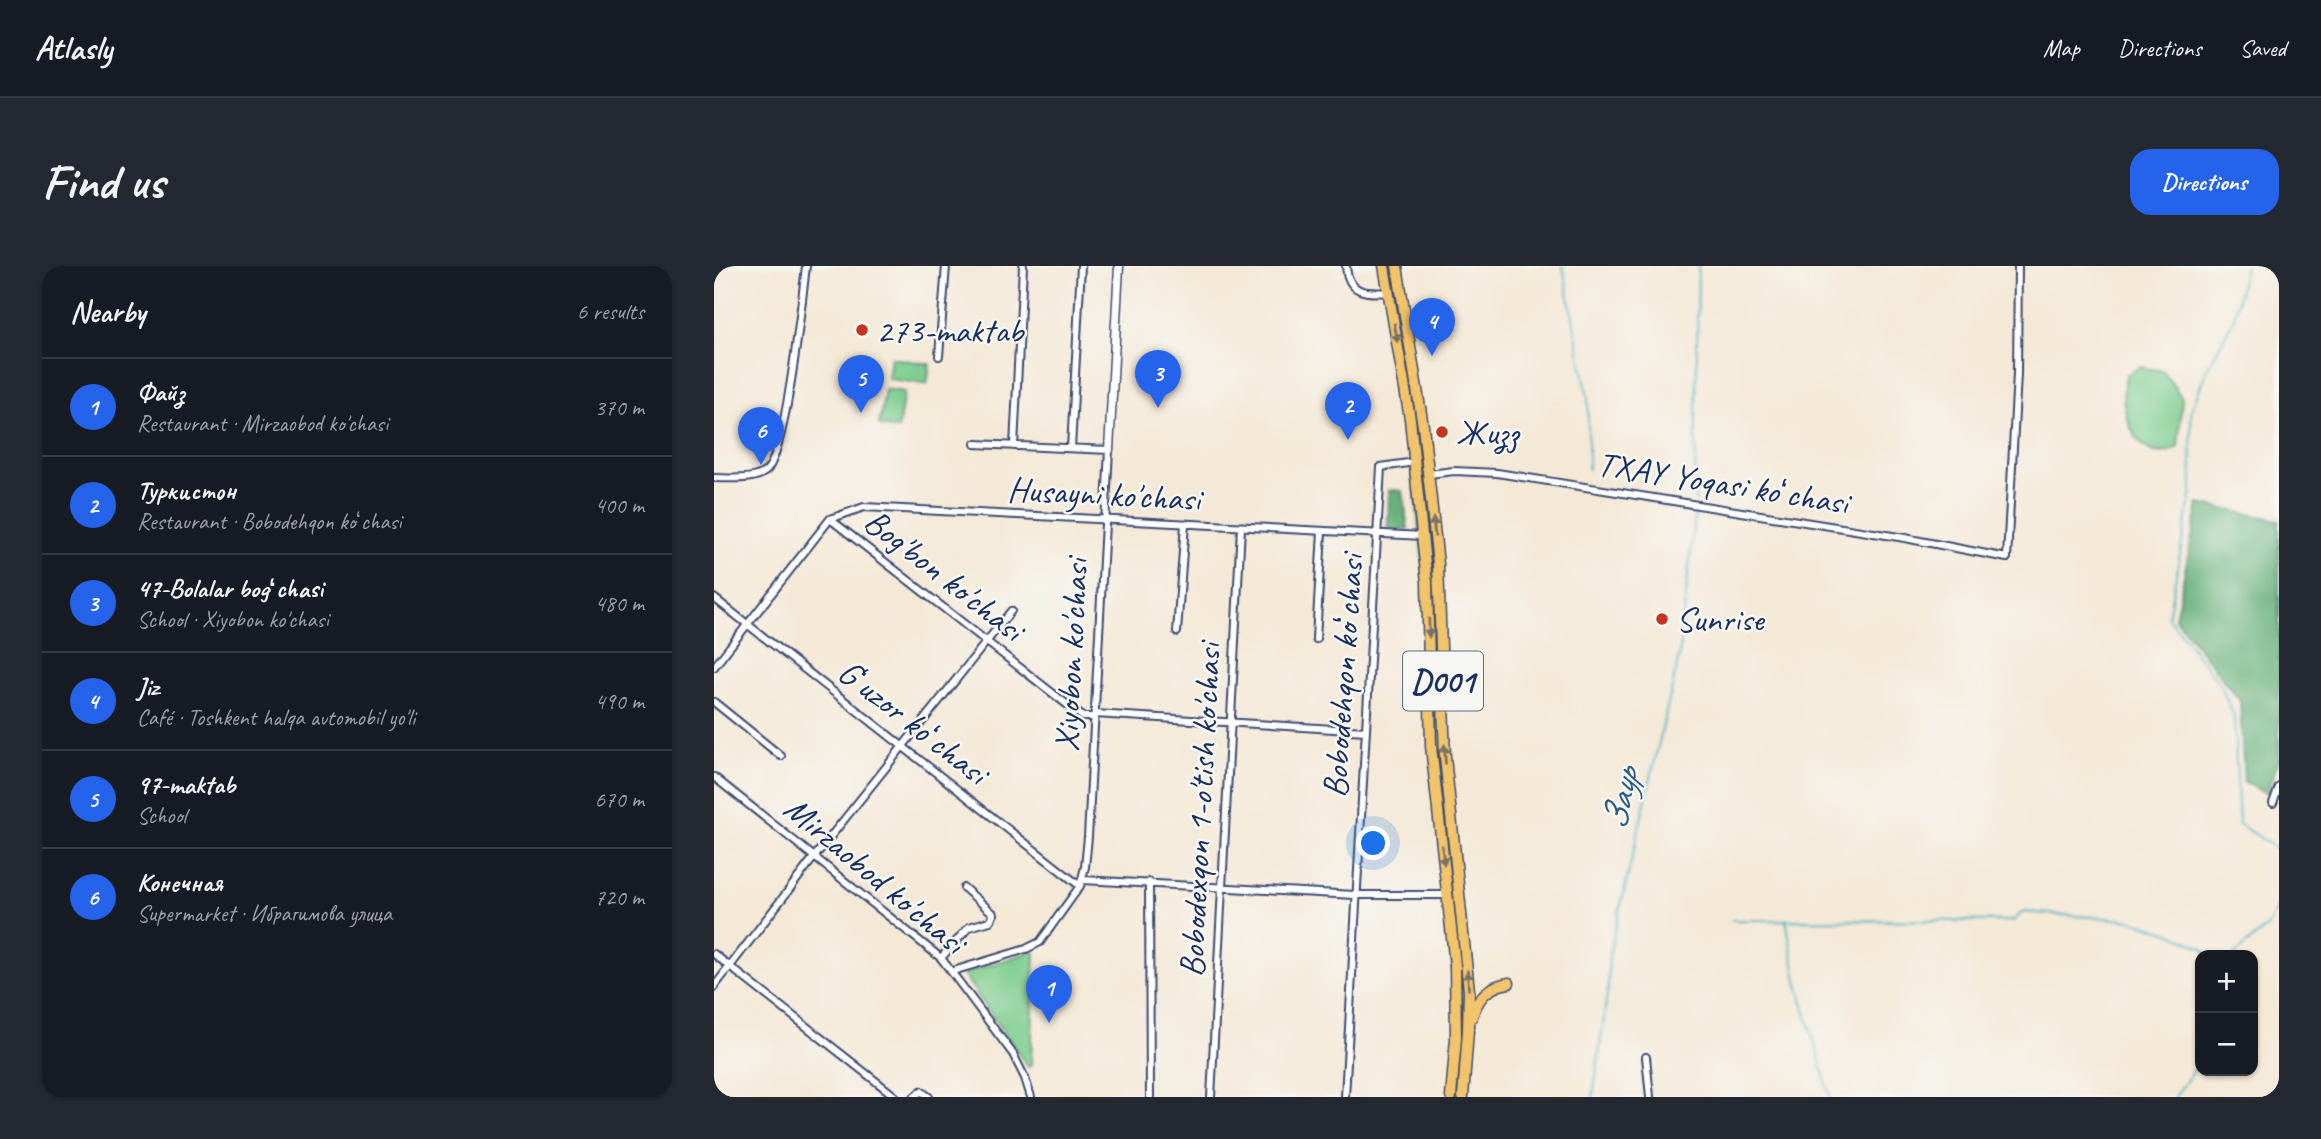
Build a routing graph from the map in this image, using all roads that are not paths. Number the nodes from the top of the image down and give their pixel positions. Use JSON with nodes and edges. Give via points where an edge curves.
{"nodes":[{"id":1,"x":806,"y":266,"type":"edge"},
{"id":2,"x":946,"y":266,"type":"edge"},
{"id":3,"x":1023,"y":266,"type":"edge"},
{"id":4,"x":1081,"y":266,"type":"edge"},
{"id":5,"x":1119,"y":266,"type":"edge"},
{"id":6,"x":1346,"y":266,"type":"edge"},
{"id":7,"x":1384,"y":266,"type":"edge"},
{"id":8,"x":1397,"y":266,"type":"edge"},
{"id":9,"x":2018,"y":266,"type":"edge"},
{"id":10,"x":1401,"y":291,"type":"junction"},
{"id":11,"x":1389,"y":292,"type":"junction"},
{"id":12,"x":939,"y":356,"type":"dead end"},
{"id":13,"x":975,"y":444,"type":"dead end"},
{"id":14,"x":1014,"y":446,"type":"junction"},
{"id":15,"x":1071,"y":448,"type":"junction"},
{"id":16,"x":1109,"y":450,"type":"junction"},
{"id":17,"x":1415,"y":462,"type":"junction"},
{"id":18,"x":1429,"y":474,"type":"junction"},
{"id":19,"x":714,"y":478,"type":"edge"},
{"id":20,"x":830,"y":519,"type":"junction"},
{"id":21,"x":1105,"y":520,"type":"junction"},
{"id":22,"x":1185,"y":524,"type":"junction"},
{"id":23,"x":1241,"y":527,"type":"junction"},
{"id":24,"x":1322,"y":531,"type":"junction"},
{"id":25,"x":1378,"y":534,"type":"junction"},
{"id":26,"x":1423,"y":536,"type":"junction"},
{"id":27,"x":714,"y":598,"type":"edge"},
{"id":28,"x":1011,"y":611,"type":"dead end"},
{"id":29,"x":747,"y":624,"type":"junction"},
{"id":30,"x":1177,"y":632,"type":"dead end"},
{"id":31,"x":1316,"y":639,"type":"dead end"},
{"id":32,"x":986,"y":642,"type":"junction"},
{"id":33,"x":1430,"y":656,"type":"junction"},
{"id":34,"x":1442,"y":656,"type":"junction"},
{"id":35,"x":714,"y":667,"type":"edge"},
{"id":36,"x":714,"y":702,"type":"edge"},
{"id":37,"x":1095,"y":716,"type":"junction"},
{"id":38,"x":1230,"y":722,"type":"junction"},
{"id":39,"x":1366,"y":731,"type":"junction"},
{"id":40,"x":902,"y":746,"type":"junction"},
{"id":41,"x":780,"y":756,"type":"dead end"},
{"id":42,"x":714,"y":777,"type":"edge"},
{"id":43,"x":2279,"y":787,"type":"edge"},
{"id":44,"x":2273,"y":803,"type":"dead end"},
{"id":45,"x":815,"y":856,"type":"junction"},
{"id":46,"x":1149,"y":882,"type":"junction"},
{"id":47,"x":1082,"y":883,"type":"junction"},
{"id":48,"x":1222,"y":887,"type":"junction"},
{"id":49,"x":964,"y":888,"type":"dead end"},
{"id":50,"x":1355,"y":895,"type":"junction"},
{"id":51,"x":1447,"y":895,"type":"junction"},
{"id":52,"x":714,"y":954,"type":"edge"},
{"id":53,"x":941,"y":958,"type":"junction"},
{"id":54,"x":729,"y":966,"type":"junction"},
{"id":55,"x":953,"y":971,"type":"junction"},
{"id":56,"x":1509,"y":984,"type":"dead end"},
{"id":57,"x":714,"y":987,"type":"edge"},
{"id":58,"x":1468,"y":1031,"type":"junction"},
{"id":59,"x":1646,"y":1056,"type":"dead end"},
{"id":60,"x":896,"y":1097,"type":"edge"},
{"id":61,"x":914,"y":1097,"type":"edge"},
{"id":62,"x":929,"y":1097,"type":"edge"},
{"id":63,"x":1031,"y":1097,"type":"edge"},
{"id":64,"x":1150,"y":1097,"type":"edge"},
{"id":65,"x":1211,"y":1097,"type":"edge"},
{"id":66,"x":1345,"y":1097,"type":"edge"},
{"id":67,"x":1451,"y":1097,"type":"edge"},
{"id":68,"x":1463,"y":1097,"type":"edge"},
{"id":69,"x":1650,"y":1097,"type":"edge"}],
"edges":[{"from":1,"to":19,"type":"street","via":[[795,354],[774,458],[768,469],[757,475]]},
{"from":2,"to":12,"type":"street"},
{"from":3,"to":14,"type":"street"},
{"from":4,"to":15,"type":"street"},
{"from":5,"to":16,"type":"street","name":"Xiyobon ko'chasi"},
{"from":6,"to":11,"type":"street","via":[[1352,286],[1372,293]]},
{"from":7,"to":11,"type":"highway","number":"D001"},
{"from":8,"to":10,"type":"highway","number":"D001"},
{"from":9,"to":18,"type":"street","name":"TXAY Yoqasi koʻchasi","via":[[2007,558],[1497,473]]},
{"from":10,"to":11,"type":"highway"},
{"from":10,"to":18,"type":"highway","number":"D001"},
{"from":11,"to":17,"type":"highway","number":"D001","one_way":true},
{"from":13,"to":14,"type":"street"},
{"from":14,"to":15,"type":"street"},
{"from":15,"to":16,"type":"street"},
{"from":16,"to":21,"type":"street","name":"Xiyobon ko'chasi"},
{"from":17,"to":25,"type":"street","name":"Bobodehqon koʻchasi","via":[[1381,467]]},
{"from":17,"to":26,"type":"highway","number":"D001"},
{"from":34,"to":18,"type":"highway","number":"D001","one_way":true},
{"from":20,"to":21,"type":"street","name":"Husayni ko'chasi","via":[[864,507]]},
{"from":20,"to":29,"type":"street"},
{"from":20,"to":32,"type":"street","name":"Bog'bon ko'chasi"},
{"from":21,"to":22,"type":"street","name":"Husayni ko'chasi"},
{"from":21,"to":37,"type":"street","name":"Xiyobon ko'chasi"},
{"from":22,"to":23,"type":"street","name":"Husayni ko'chasi"},
{"from":22,"to":30,"type":"street"},
{"from":23,"to":24,"type":"street","name":"Husayni ko'chasi"},
{"from":23,"to":38,"type":"street","name":"Bobodexqon 1-o'tish ko'chasi"},
{"from":24,"to":25,"type":"street","name":"Husayni ko'chasi"},
{"from":24,"to":31,"type":"street"},
{"from":25,"to":26,"type":"street","name":"Husayni ko'chasi"},
{"from":25,"to":39,"type":"street","name":"Bobodehqon koʻchasi"},
{"from":26,"to":33,"type":"highway","number":"D001","one_way":true},
{"from":27,"to":29,"type":"street","name":"Gʻuzor koʻchasi"},
{"from":28,"to":32,"type":"street"},
{"from":29,"to":35,"type":"street"},
{"from":29,"to":40,"type":"street","name":"Gʻuzor koʻchasi"},
{"from":32,"to":37,"type":"street","name":"Bog'bon ko'chasi","via":[[1083,717]]},
{"from":32,"to":40,"type":"street"},
{"from":33,"to":34,"type":"highway"},
{"from":33,"to":51,"type":"highway","number":"D001","one_way":true,"via":[[1432,761]]},
{"from":58,"to":34,"type":"highway","number":"D001","one_way":true,"via":[[1468,978],[1445,757]]},
{"from":36,"to":41,"type":"street"},
{"from":37,"to":38,"type":"street","name":"Bog'bon ko'chasi"},
{"from":37,"to":47,"type":"street","name":"Xiyobon ko'chasi"},
{"from":38,"to":39,"type":"street","name":"Bog'bon ko'chasi"},
{"from":38,"to":48,"type":"street","name":"Bobodexqon 1-o'tish ko'chasi"},
{"from":39,"to":50,"type":"street","name":"Bobodehqon koʻchasi"},
{"from":40,"to":45,"type":"street"},
{"from":40,"to":47,"type":"street","name":"Gʻuzor koʻchasi"},
{"from":42,"to":45,"type":"street","name":"Mirzaobod ko'chasi"},
{"from":43,"to":44,"type":"street"},
{"from":45,"to":53,"type":"street","name":"Mirzaobod ko'chasi"},
{"from":45,"to":54,"type":"street"},
{"from":46,"to":47,"type":"street"},
{"from":46,"to":48,"type":"street"},
{"from":46,"to":64,"type":"street"},
{"from":47,"to":55,"type":"street","name":"Xiyobon ko'chasi","via":[[1040,942]]},
{"from":48,"to":50,"type":"street"},
{"from":48,"to":65,"type":"street","name":"Bobodexqon 1-o'tish ko'chasi"},
{"from":49,"to":53,"type":"street","via":[[994,914],[990,921],[969,927]]},
{"from":50,"to":51,"type":"street"},
{"from":50,"to":66,"type":"street","name":"Bobodehqon koʻchasi"},
{"from":51,"to":67,"type":"highway","number":"D001","via":[[1456,1001]]},
{"from":52,"to":54,"type":"street"},
{"from":53,"to":55,"type":"street","name":"Mirzaobod ko'chasi"},
{"from":54,"to":57,"type":"street"},
{"from":54,"to":60,"type":"street"},
{"from":55,"to":63,"type":"street","name":"Mirzaobod ko'chasi","via":[[1013,1054]]},
{"from":56,"to":58,"type":"highway","via":[[1482,995]]},
{"from":58,"to":68,"type":"highway","number":"D001"},
{"from":59,"to":69,"type":"street"},
{"from":61,"to":62,"type":"street","via":[[922,1091]]}]}
